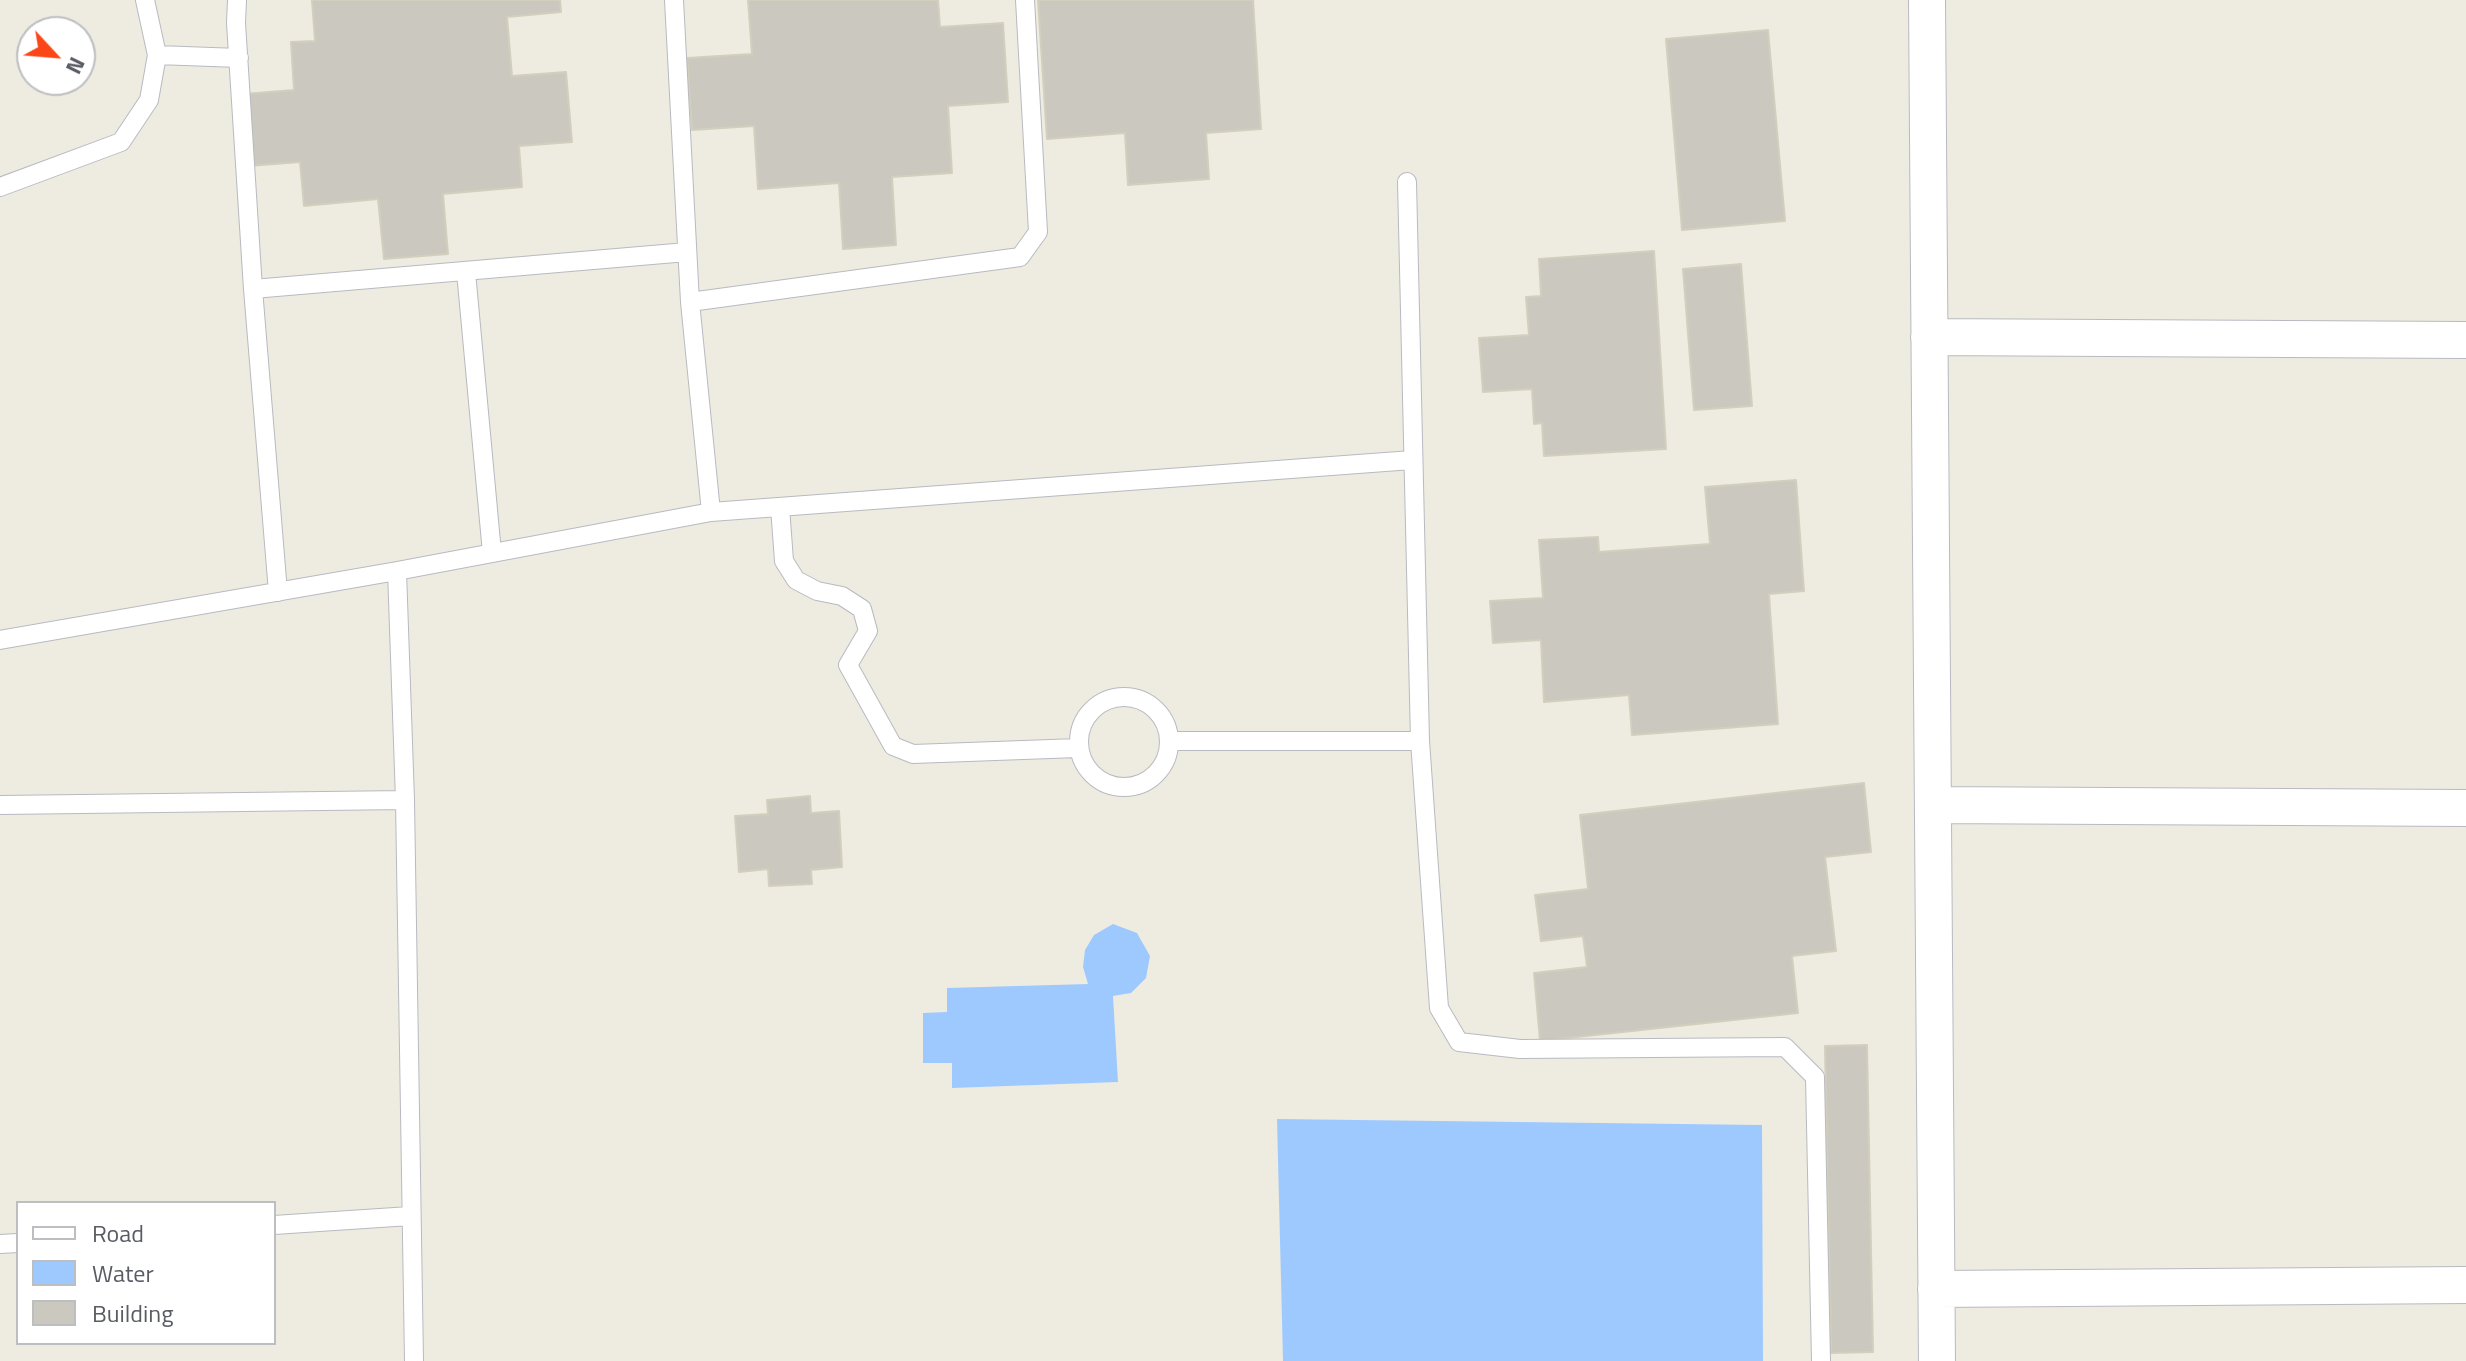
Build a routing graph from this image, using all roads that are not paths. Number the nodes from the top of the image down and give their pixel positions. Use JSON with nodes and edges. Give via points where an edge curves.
{"nodes":[{"id":1,"x":145,"y":0,"type":"edge"},
{"id":2,"x":237,"y":0,"type":"edge"},
{"id":3,"x":674,"y":0,"type":"edge"},
{"id":4,"x":1025,"y":0,"type":"edge"},
{"id":5,"x":1927,"y":0,"type":"edge"},
{"id":6,"x":157,"y":55,"type":"junction"},
{"id":7,"x":239,"y":58,"type":"junction"},
{"id":8,"x":1407,"y":182,"type":"dead end"},
{"id":9,"x":0,"y":187,"type":"edge"},
{"id":10,"x":687,"y":252,"type":"junction"},
{"id":11,"x":466,"y":272,"type":"junction"},
{"id":12,"x":253,"y":289,"type":"junction"},
{"id":13,"x":690,"y":302,"type":"junction"},
{"id":14,"x":1929,"y":337,"type":"junction"},
{"id":15,"x":2466,"y":340,"type":"edge"},
{"id":16,"x":1412,"y":460,"type":"junction"},
{"id":17,"x":780,"y":507,"type":"junction"},
{"id":18,"x":711,"y":512,"type":"junction"},
{"id":19,"x":492,"y":553,"type":"junction"},
{"id":20,"x":397,"y":571,"type":"junction"},
{"id":21,"x":278,"y":592,"type":"junction"},
{"id":22,"x":0,"y":640,"type":"edge"},
{"id":23,"x":1169,"y":741,"type":"junction"},
{"id":24,"x":1420,"y":741,"type":"junction"},
{"id":25,"x":1078,"y":748,"type":"junction"},
{"id":26,"x":405,"y":800,"type":"junction"},
{"id":27,"x":0,"y":805,"type":"edge"},
{"id":28,"x":1933,"y":805,"type":"junction"},
{"id":29,"x":2466,"y":808,"type":"edge"},
{"id":30,"x":410,"y":1216,"type":"junction"},
{"id":31,"x":276,"y":1225,"type":"edge"},
{"id":32,"x":2466,"y":1285,"type":"edge"},
{"id":33,"x":1936,"y":1289,"type":"junction"},
{"id":34,"x":414,"y":1361,"type":"edge"},
{"id":35,"x":1821,"y":1361,"type":"edge"},
{"id":36,"x":1937,"y":1361,"type":"edge"}],
"edges":[{"from":1,"to":6,"type":"lane"},
{"from":2,"to":7,"type":"lane"},
{"from":3,"to":10,"type":"lane"},
{"from":4,"to":13,"type":"lane","via":[[1038,232],[1020,257]]},
{"from":5,"to":14,"type":"street"},
{"from":6,"to":7,"type":"lane"},
{"from":6,"to":9,"type":"lane","via":[[149,100],[121,142]]},
{"from":7,"to":12,"type":"lane"},
{"from":8,"to":16,"type":"lane"},
{"from":10,"to":11,"type":"lane"},
{"from":10,"to":13,"type":"lane"},
{"from":11,"to":12,"type":"lane"},
{"from":11,"to":19,"type":"lane"},
{"from":12,"to":21,"type":"lane"},
{"from":13,"to":18,"type":"lane"},
{"from":14,"to":15,"type":"street"},
{"from":14,"to":28,"type":"street"},
{"from":16,"to":17,"type":"lane"},
{"from":16,"to":24,"type":"lane"},
{"from":17,"to":18,"type":"lane"},
{"from":17,"to":25,"type":"lane","via":[[784,561],[796,580],[862,609],[868,631],[848,665],[893,746],[913,754]]},
{"from":18,"to":19,"type":"lane"},
{"from":19,"to":20,"type":"lane"},
{"from":20,"to":21,"type":"lane"},
{"from":20,"to":26,"type":"lane"},
{"from":21,"to":22,"type":"lane"},
{"from":23,"to":24,"type":"lane"},
{"from":23,"to":25,"type":"lane","via":[[1164,764],[1148,781],[1127,789],[1104,784],[1087,769]]},
{"from":23,"to":25,"type":"lane","via":[[1166,724],[1155,709],[1139,699],[1121,697],[1102,702],[1089,713]]},
{"from":24,"to":35,"type":"lane","via":[[1439,1008],[1459,1042],[1520,1049],[1785,1047],[1815,1077]]},
{"from":26,"to":27,"type":"lane"},
{"from":26,"to":30,"type":"lane"},
{"from":28,"to":29,"type":"street"},
{"from":28,"to":33,"type":"street"},
{"from":30,"to":31,"type":"lane"},
{"from":30,"to":34,"type":"lane"},
{"from":32,"to":33,"type":"street"},
{"from":33,"to":36,"type":"street"}]}
